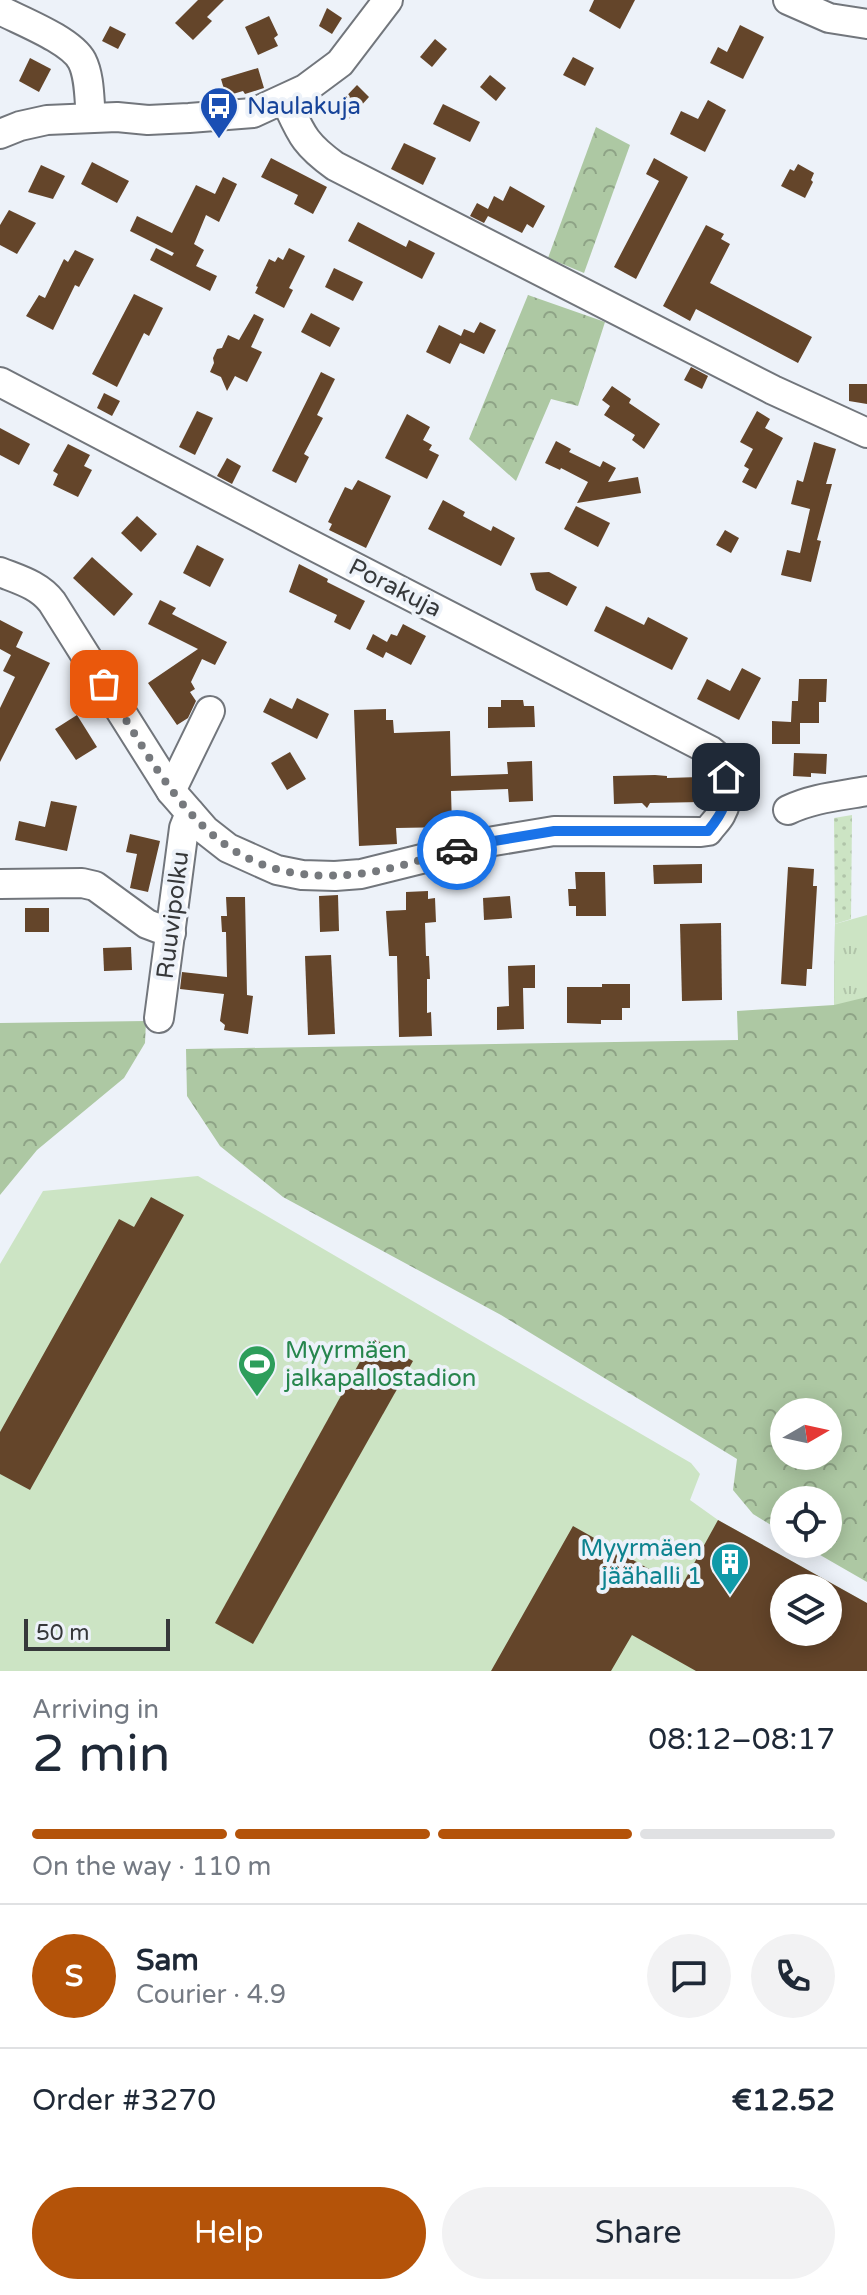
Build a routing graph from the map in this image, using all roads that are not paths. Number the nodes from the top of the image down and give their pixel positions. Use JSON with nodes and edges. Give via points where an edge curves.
{"nodes":[{"id":1,"x":388,"y":0,"type":"edge"},
{"id":2,"x":788,"y":0,"type":"edge"},
{"id":3,"x":0,"y":10,"type":"edge"},
{"id":4,"x":867,"y":24,"type":"edge"},
{"id":5,"x":285,"y":99,"type":"junction"},
{"id":6,"x":91,"y":118,"type":"junction"},
{"id":7,"x":0,"y":134,"type":"edge"},
{"id":8,"x":0,"y":382,"type":"edge"},
{"id":9,"x":867,"y":433,"type":"edge"},
{"id":10,"x":0,"y":572,"type":"edge"},
{"id":11,"x":210,"y":711,"type":"dead end"},
{"id":12,"x":171,"y":791,"type":"junction"},
{"id":13,"x":867,"y":791,"type":"edge"},
{"id":14,"x":788,"y":810,"type":"dead end"},
{"id":15,"x":190,"y":813,"type":"junction"},
{"id":16,"x":0,"y":884,"type":"edge"},
{"id":17,"x":171,"y":933,"type":"junction"},
{"id":18,"x":159,"y":1018,"type":"dead end"}],
"edges":[{"from":1,"to":5,"type":"street","via":[[340,63]]},
{"from":2,"to":4,"type":"street","via":[[829,18]]},
{"from":3,"to":6,"type":"street","via":[[77,53],[87,74]]},
{"from":5,"to":6,"type":"street","via":[[253,113]]},
{"from":5,"to":9,"type":"street","via":[[309,145],[335,166]]},
{"from":6,"to":7,"type":"street","via":[[47,120]]},
{"from":8,"to":15,"type":"street","name":"Porakuja","via":[[711,751],[726,777],[723,813],[708,831],[554,831],[335,876],[302,875],[255,862],[228,848]]},
{"from":10,"to":12,"type":"street","via":[[44,592],[52,602]]},
{"from":11,"to":12,"type":"street"},
{"from":12,"to":15,"type":"street"},
{"from":13,"to":14,"type":"street"},
{"from":15,"to":17,"type":"street","name":"Ruuvipolku"},
{"from":16,"to":17,"type":"street","via":[[95,886],[147,924]]},
{"from":17,"to":18,"type":"street","name":"Ruuvipolku"}]}
